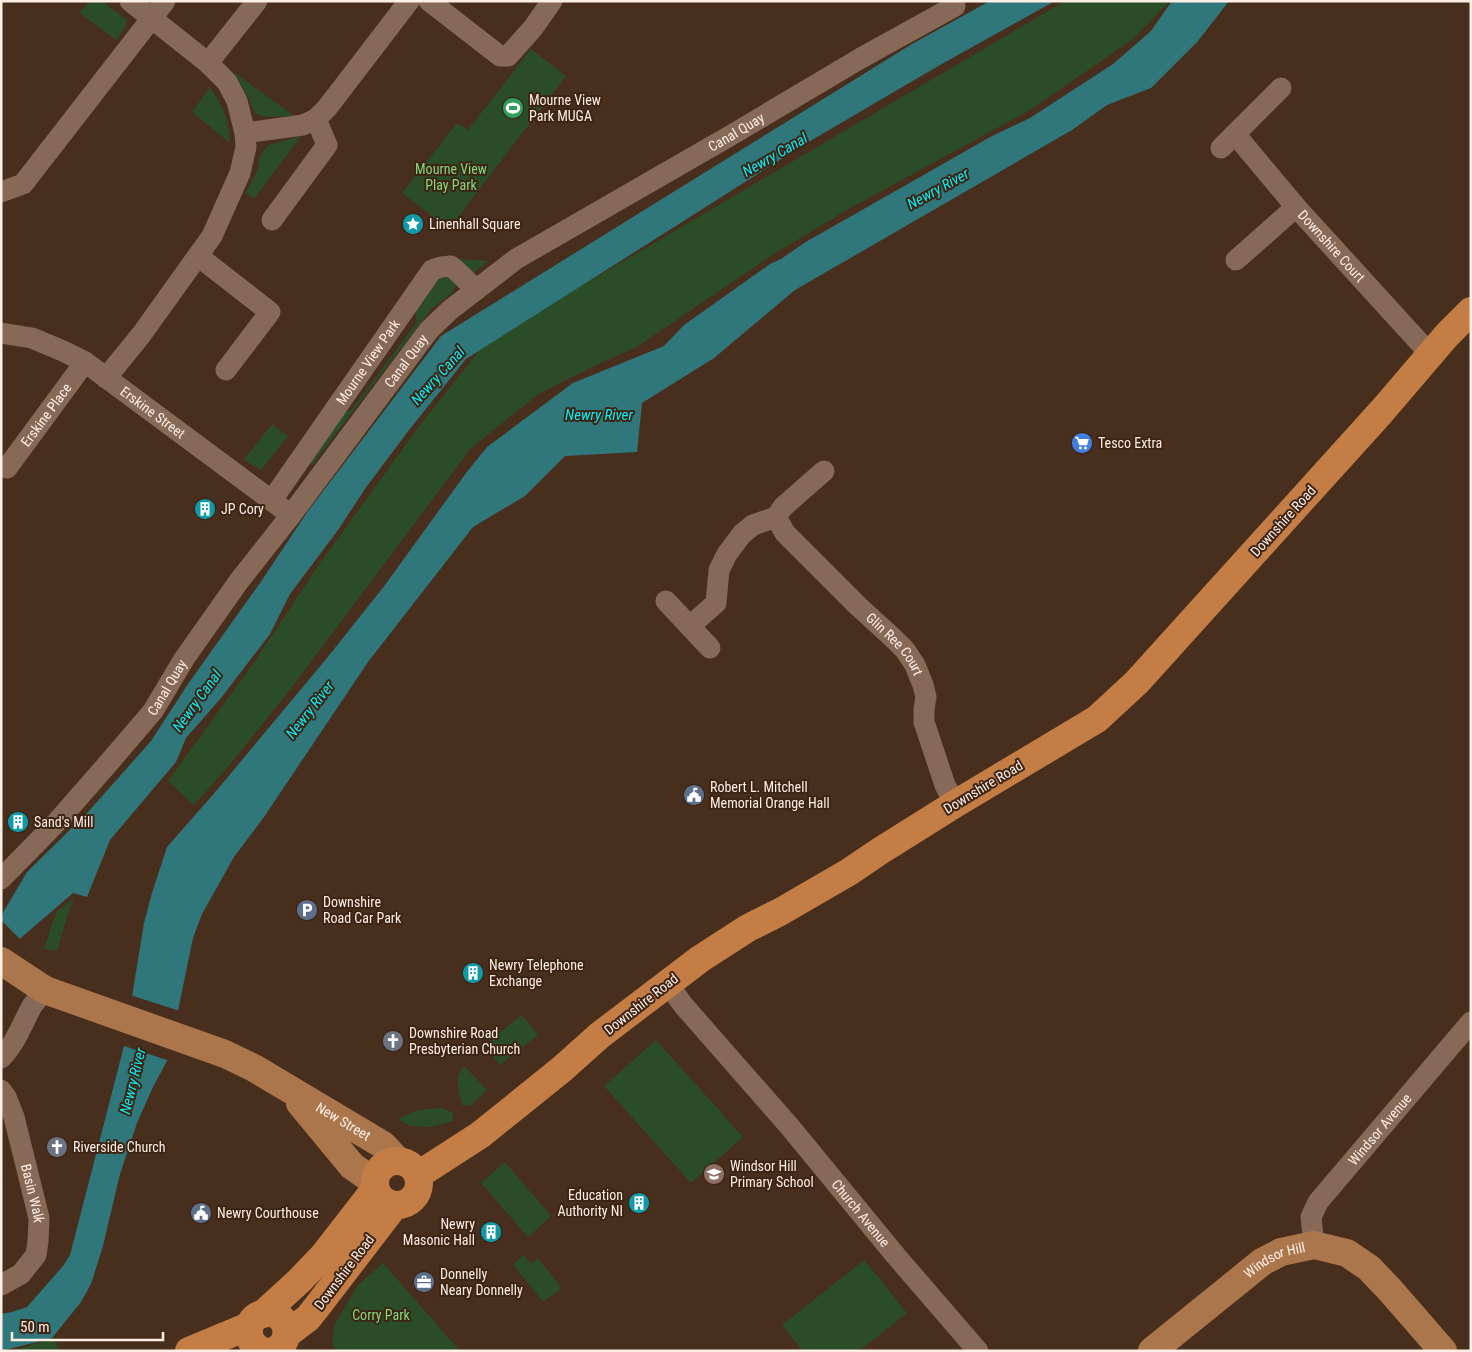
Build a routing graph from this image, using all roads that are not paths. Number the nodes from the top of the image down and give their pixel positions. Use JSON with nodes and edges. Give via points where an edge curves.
{"nodes":[{"id":1,"x":130,"y":1,"type":"edge"},
{"id":2,"x":165,"y":1,"type":"edge"},
{"id":3,"x":257,"y":1,"type":"edge"},
{"id":4,"x":409,"y":1,"type":"edge"},
{"id":5,"x":429,"y":1,"type":"edge"},
{"id":6,"x":552,"y":1,"type":"edge"},
{"id":7,"x":955,"y":6,"type":"dead end"},
{"id":8,"x":152,"y":18,"type":"junction"},
{"id":9,"x":208,"y":63,"type":"junction"},
{"id":10,"x":1281,"y":88,"type":"dead end"},
{"id":11,"x":316,"y":120,"type":"junction"},
{"id":12,"x":245,"y":132,"type":"junction"},
{"id":13,"x":1,"y":192,"type":"edge"},
{"id":14,"x":1296,"y":207,"type":"junction"},
{"id":15,"x":272,"y":220,"type":"dead end"},
{"id":16,"x":198,"y":256,"type":"junction"},
{"id":17,"x":1236,"y":260,"type":"dead end"},
{"id":18,"x":476,"y":290,"type":"junction"},
{"id":19,"x":1470,"y":314,"type":"edge"},
{"id":20,"x":1,"y":333,"type":"edge"},
{"id":21,"x":1430,"y":354,"type":"junction"},
{"id":22,"x":85,"y":362,"type":"junction"},
{"id":23,"x":226,"y":370,"type":"dead end"},
{"id":24,"x":106,"y":378,"type":"junction"},
{"id":25,"x":7,"y":468,"type":"dead end"},
{"id":26,"x":824,"y":470,"type":"dead end"},
{"id":27,"x":272,"y":500,"type":"junction"},
{"id":28,"x":291,"y":516,"type":"junction"},
{"id":29,"x":776,"y":517,"type":"junction"},
{"id":30,"x":666,"y":601,"type":"dead end"},
{"id":31,"x":690,"y":626,"type":"junction"},
{"id":32,"x":710,"y":648,"type":"dead end"},
{"id":33,"x":955,"y":804,"type":"junction"},
{"id":34,"x":1,"y":879,"type":"edge"},
{"id":35,"x":2,"y":962,"type":"edge"},
{"id":36,"x":667,"y":984,"type":"junction"},
{"id":37,"x":45,"y":990,"type":"junction"},
{"id":38,"x":1471,"y":1022,"type":"edge"},
{"id":39,"x":1,"y":1058,"type":"edge"},
{"id":40,"x":286,"y":1087,"type":"junction"},
{"id":41,"x":1,"y":1090,"type":"edge"},
{"id":42,"x":408,"y":1168,"type":"junction"},
{"id":43,"x":382,"y":1192,"type":"junction"},
{"id":44,"x":1314,"y":1246,"type":"junction"},
{"id":45,"x":1,"y":1285,"type":"edge"},
{"id":46,"x":268,"y":1341,"type":"edge"},
{"id":47,"x":189,"y":1351,"type":"edge"},
{"id":48,"x":978,"y":1351,"type":"edge"},
{"id":49,"x":1152,"y":1351,"type":"edge"},
{"id":50,"x":1443,"y":1351,"type":"edge"}],
"edges":[{"from":1,"to":8,"type":"street"},
{"from":2,"to":8,"type":"street"},
{"from":3,"to":9,"type":"street"},
{"from":4,"to":11,"type":"street"},
{"from":5,"to":6,"type":"street","via":[[500,56],[508,56]]},
{"from":7,"to":18,"type":"street","name":"Canal Quay","via":[[516,259]]},
{"from":8,"to":9,"type":"street"},
{"from":8,"to":13,"type":"street","via":[[23,184]]},
{"from":9,"to":12,"type":"street","via":[[227,82],[237,101]]},
{"from":10,"to":14,"type":"street","name":"Downshire Court","via":[[1228,141]]},
{"from":11,"to":12,"type":"street","via":[[303,125]]},
{"from":11,"to":15,"type":"street","via":[[327,145]]},
{"from":12,"to":16,"type":"street","via":[[246,147],[240,173],[212,236]]},
{"from":14,"to":17,"type":"street"},
{"from":14,"to":21,"type":"street","name":"Downshire Court"},
{"from":16,"to":23,"type":"street","via":[[270,312]]},
{"from":16,"to":24,"type":"street"},
{"from":18,"to":27,"type":"street","name":"Mourne View Park","via":[[451,266],[432,270]]},
{"from":18,"to":28,"type":"street","name":"Canal Quay","via":[[429,330]]},
{"from":19,"to":21,"type":"highway","name":"Downshire Road"},
{"from":20,"to":22,"type":"street","name":"Erskine Street","via":[[32,338]]},
{"from":21,"to":33,"type":"highway","name":"Downshire Road","via":[[1137,682],[1097,719]]},
{"from":22,"to":24,"type":"street","name":"Erskine Street"},
{"from":22,"to":25,"type":"street","name":"Erskine Place"},
{"from":24,"to":27,"type":"street","name":"Erskine Street"},
{"from":26,"to":29,"type":"street"},
{"from":27,"to":28,"type":"street","name":"Erskine Street"},
{"from":28,"to":34,"type":"street","name":"Canal Quay","via":[[217,612],[152,711],[69,808]]},
{"from":29,"to":31,"type":"street","via":[[753,525],[742,534],[719,570],[716,603]]},
{"from":29,"to":33,"type":"street","name":"Glin Ree Court","via":[[785,533],[905,650],[915,665],[924,685],[924,722],[945,785]]},
{"from":30,"to":31,"type":"street"},
{"from":31,"to":32,"type":"street"},
{"from":33,"to":36,"type":"highway","name":"Downshire Road","via":[[842,876],[748,928]]},
{"from":35,"to":37,"type":"main road"},
{"from":36,"to":42,"type":"highway","name":"Downshire Road","via":[[480,1135]]},
{"from":36,"to":48,"type":"street","name":"Church Avenue"},
{"from":37,"to":39,"type":"street"},
{"from":37,"to":40,"type":"main road","name":"New Street","via":[[225,1054]]},
{"from":38,"to":44,"type":"street","name":"Windsor Avenue","via":[[1318,1202],[1311,1217]]},
{"from":40,"to":42,"type":"main road","name":"New Street","via":[[382,1145]]},
{"from":40,"to":43,"type":"main road","name":"New Street","via":[[352,1166]]},
{"from":41,"to":45,"type":"street","name":"Basin Walk","via":[[14,1117],[39,1218],[36,1256],[21,1274]]},
{"from":42,"to":43,"type":"highway","name":"Downshire Road","via":[[390,1162],[384,1165],[376,1175]]},
{"from":42,"to":43,"type":"highway","name":"Downshire Road","via":[[419,1184],[414,1197],[402,1204]]},
{"from":43,"to":46,"type":"highway","name":"Downshire Road","via":[[299,1281]]},
{"from":44,"to":49,"type":"main road","name":"Windsor Hill","via":[[1281,1252],[1262,1262]]},
{"from":44,"to":50,"type":"main road","name":"Windsor Hill","via":[[1347,1253],[1369,1268]]},
{"from":46,"to":47,"type":"highway","name":"Downshire Road"}]}
